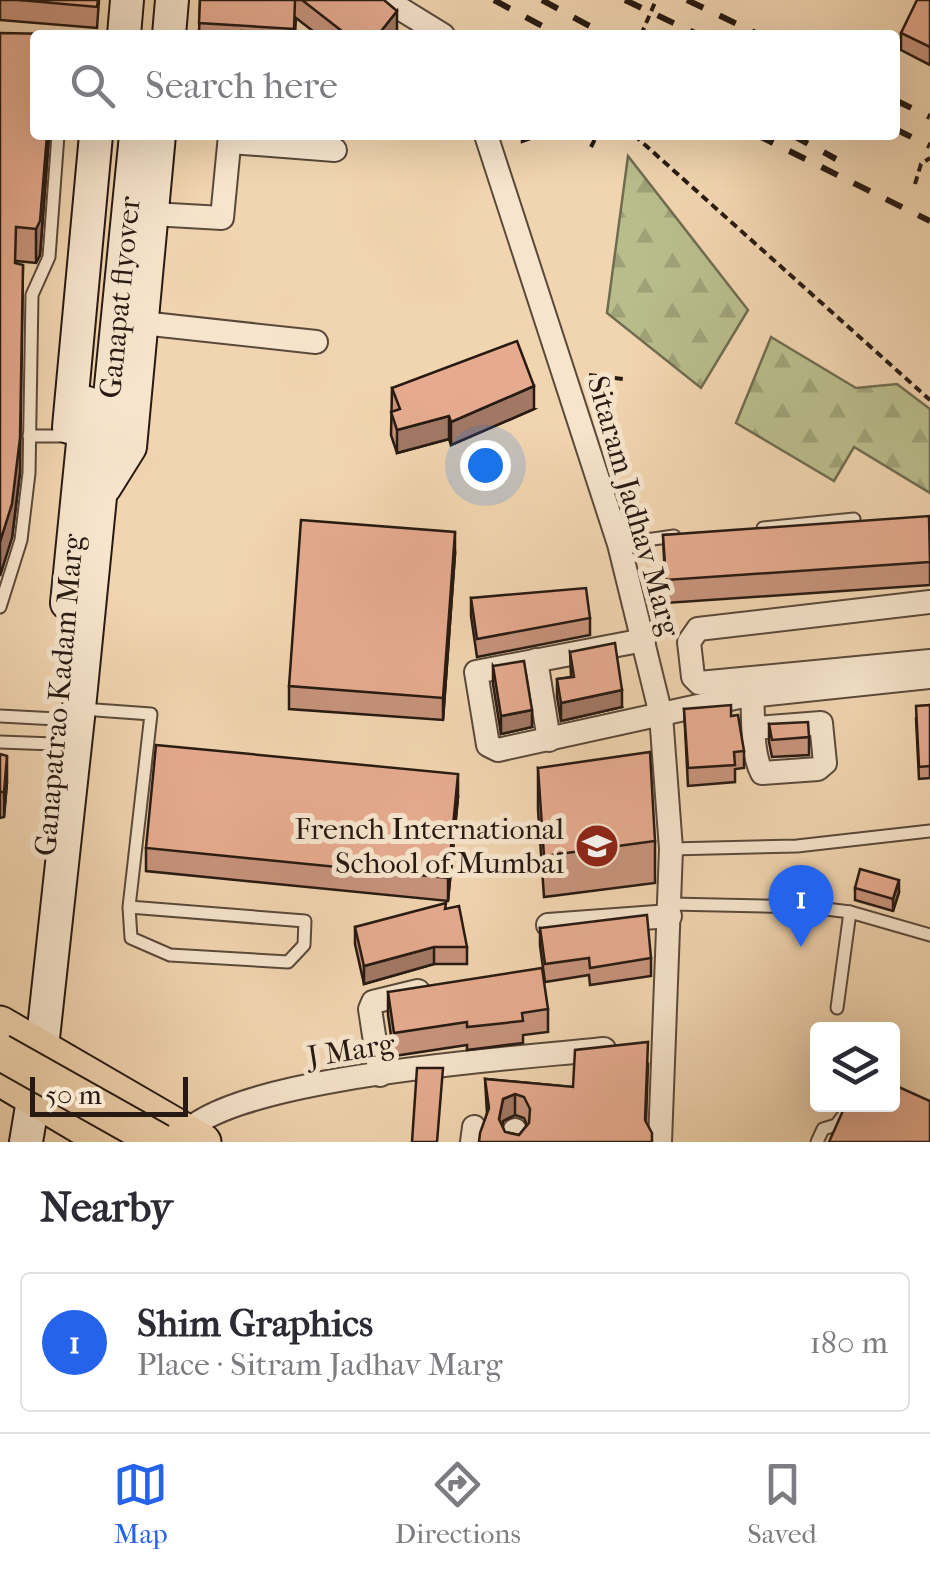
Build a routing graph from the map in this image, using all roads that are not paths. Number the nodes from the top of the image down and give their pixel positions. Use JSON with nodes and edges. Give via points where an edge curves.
{"nodes":[{"id":1,"x":110,"y":0,"type":"edge"},
{"id":2,"x":127,"y":0,"type":"edge"},
{"id":3,"x":149,"y":0,"type":"edge"},
{"id":4,"x":172,"y":0,"type":"edge"},
{"id":5,"x":386,"y":0,"type":"edge"},
{"id":6,"x":107,"y":30,"type":"edge"},
{"id":7,"x":124,"y":30,"type":"edge"},
{"id":8,"x":146,"y":30,"type":"edge"},
{"id":9,"x":169,"y":30,"type":"edge"},
{"id":10,"x":435,"y":30,"type":"edge"},
{"id":11,"x":58,"y":140,"type":"edge"},
{"id":12,"x":96,"y":140,"type":"edge"},
{"id":13,"x":114,"y":140,"type":"edge"},
{"id":14,"x":135,"y":140,"type":"edge"},
{"id":15,"x":159,"y":140,"type":"edge"},
{"id":16,"x":230,"y":140,"type":"edge"},
{"id":17,"x":248,"y":140,"type":"edge"},
{"id":18,"x":488,"y":140,"type":"edge"},
{"id":19,"x":335,"y":150,"type":"dead end"},
{"id":20,"x":152,"y":214,"type":"junction"},
{"id":21,"x":142,"y":324,"type":"junction"},
{"id":22,"x":316,"y":342,"type":"dead end"},
{"id":23,"x":29,"y":436,"type":"junction"},
{"id":24,"x":87,"y":479,"type":"junction"},
{"id":25,"x":854,"y":520,"type":"edge"},
{"id":26,"x":756,"y":528,"type":"edge"},
{"id":27,"x":696,"y":534,"type":"edge"},
{"id":28,"x":619,"y":544,"type":"junction"},
{"id":29,"x":930,"y":602,"type":"edge"},
{"id":30,"x":0,"y":607,"type":"edge"},
{"id":31,"x":644,"y":640,"type":"junction"},
{"id":32,"x":536,"y":660,"type":"junction"},
{"id":33,"x":927,"y":669,"type":"edge"},
{"id":34,"x":743,"y":690,"type":"junction"},
{"id":35,"x":661,"y":715,"type":"junction"},
{"id":36,"x":0,"y":716,"type":"edge"},
{"id":37,"x":63,"y":724,"type":"junction"},
{"id":38,"x":755,"y":728,"type":"dead end"},
{"id":39,"x":549,"y":740,"type":"junction"},
{"id":40,"x":0,"y":742,"type":"edge"},
{"id":41,"x":930,"y":831,"type":"edge"},
{"id":42,"x":671,"y":849,"type":"junction"},
{"id":43,"x":129,"y":907,"type":"junction"},
{"id":44,"x":671,"y":910,"type":"junction"},
{"id":45,"x":850,"y":912,"type":"junction"},
{"id":46,"x":548,"y":925,"type":"edge"},
{"id":47,"x":930,"y":935,"type":"edge"},
{"id":48,"x":446,"y":986,"type":"edge"},
{"id":49,"x":837,"y":1008,"type":"dead end"},
{"id":50,"x":16,"y":1039,"type":"edge"},
{"id":51,"x":648,"y":1044,"type":"junction"},
{"id":52,"x":380,"y":1075,"type":"junction"},
{"id":53,"x":12,"y":1083,"type":"edge"},
{"id":54,"x":846,"y":1112,"type":"edge"},
{"id":55,"x":182,"y":1140,"type":"edge"},
{"id":56,"x":8,"y":1142,"type":"edge"},
{"id":57,"x":26,"y":1142,"type":"edge"},
{"id":58,"x":108,"y":1142,"type":"edge"},
{"id":59,"x":130,"y":1142,"type":"edge"},
{"id":60,"x":660,"y":1142,"type":"edge"},
{"id":61,"x":817,"y":1142,"type":"edge"}],
"edges":[{"from":1,"to":6,"type":"main road"},
{"from":2,"to":7,"type":"main road"},
{"from":3,"to":8,"type":"main road"},
{"from":4,"to":9,"type":"main road"},
{"from":5,"to":10,"type":"street"},
{"from":11,"to":23,"type":"lane","via":[[48,256],[32,295]]},
{"from":12,"to":24,"type":"main road"},
{"from":13,"to":24,"type":"main road","name":"Ganapat flyover"},
{"from":14,"to":24,"type":"main road","name":"Ganapat flyover"},
{"from":15,"to":20,"type":"main road"},
{"from":16,"to":20,"type":"street","via":[[222,218]]},
{"from":17,"to":19,"type":"street"},
{"from":18,"to":28,"type":"street","name":"Sitaram Jadhav Marg"},
{"from":20,"to":21,"type":"main road"},
{"from":21,"to":22,"type":"street"},
{"from":21,"to":24,"type":"main road","via":[[130,447]]},
{"from":23,"to":24,"type":"lane"},
{"from":23,"to":30,"type":"lane","via":[[21,540]]},
{"from":24,"to":37,"type":"main road","name":"Ganapatrao Kadam Marg"},
{"from":25,"to":26,"type":"lane"},
{"from":27,"to":28,"type":"lane"},
{"from":28,"to":31,"type":"street","name":"Sitaram Jadhav Marg"},
{"from":29,"to":34,"type":"street","via":[[693,632],[694,681]]},
{"from":31,"to":32,"type":"street"},
{"from":31,"to":35,"type":"street","name":"Sitaram Jadhav Marg"},
{"from":32,"to":39,"type":"street"},
{"from":32,"to":39,"type":"street","via":[[482,668],[475,677],[490,748]]},
{"from":33,"to":34,"type":"street"},
{"from":34,"to":35,"type":"street"},
{"from":34,"to":38,"type":"street"},
{"from":35,"to":39,"type":"street"},
{"from":35,"to":42,"type":"street","name":"Sitaram Jadhav Marg"},
{"from":36,"to":37,"type":"lane"},
{"from":37,"to":40,"type":"lane"},
{"from":37,"to":43,"type":"lane","via":[[152,714]]},
{"from":37,"to":50,"type":"main road","name":"Ganapatrao Kadam Marg","via":[[46,922]]},
{"from":41,"to":42,"type":"lane","via":[[797,846]]},
{"from":42,"to":44,"type":"street","name":"Sitaram Jadhav Marg"},
{"from":43,"to":43,"type":"lane","via":[[305,920],[304,945],[288,962],[170,955],[131,938]]},
{"from":44,"to":45,"type":"lane"},
{"from":44,"to":46,"type":"street"},
{"from":44,"to":51,"type":"street","name":"Sitaram Jadhav Marg"},
{"from":45,"to":47,"type":"lane"},
{"from":45,"to":49,"type":"lane"},
{"from":48,"to":52,"type":"street","via":[[373,1002]]},
{"from":50,"to":53,"type":"main road","name":"Ganapatrao Kadam Marg"},
{"from":50,"to":55,"type":"main road","bridge":true},
{"from":51,"to":52,"type":"street","name":"J Marg"},
{"from":51,"to":60,"type":"street","name":"Sitaram Jadhav Marg"},
{"from":52,"to":55,"type":"street","name":"J Marg","via":[[254,1096]]},
{"from":53,"to":56,"type":"main road","name":"Ganapatrao Kadam Marg"},
{"from":53,"to":57,"type":"main road","name":"Ganapatrao Kadam Marg"},
{"from":53,"to":58,"type":"main road"},
{"from":53,"to":59,"type":"main road"},
{"from":54,"to":61,"type":"lane"}]}
